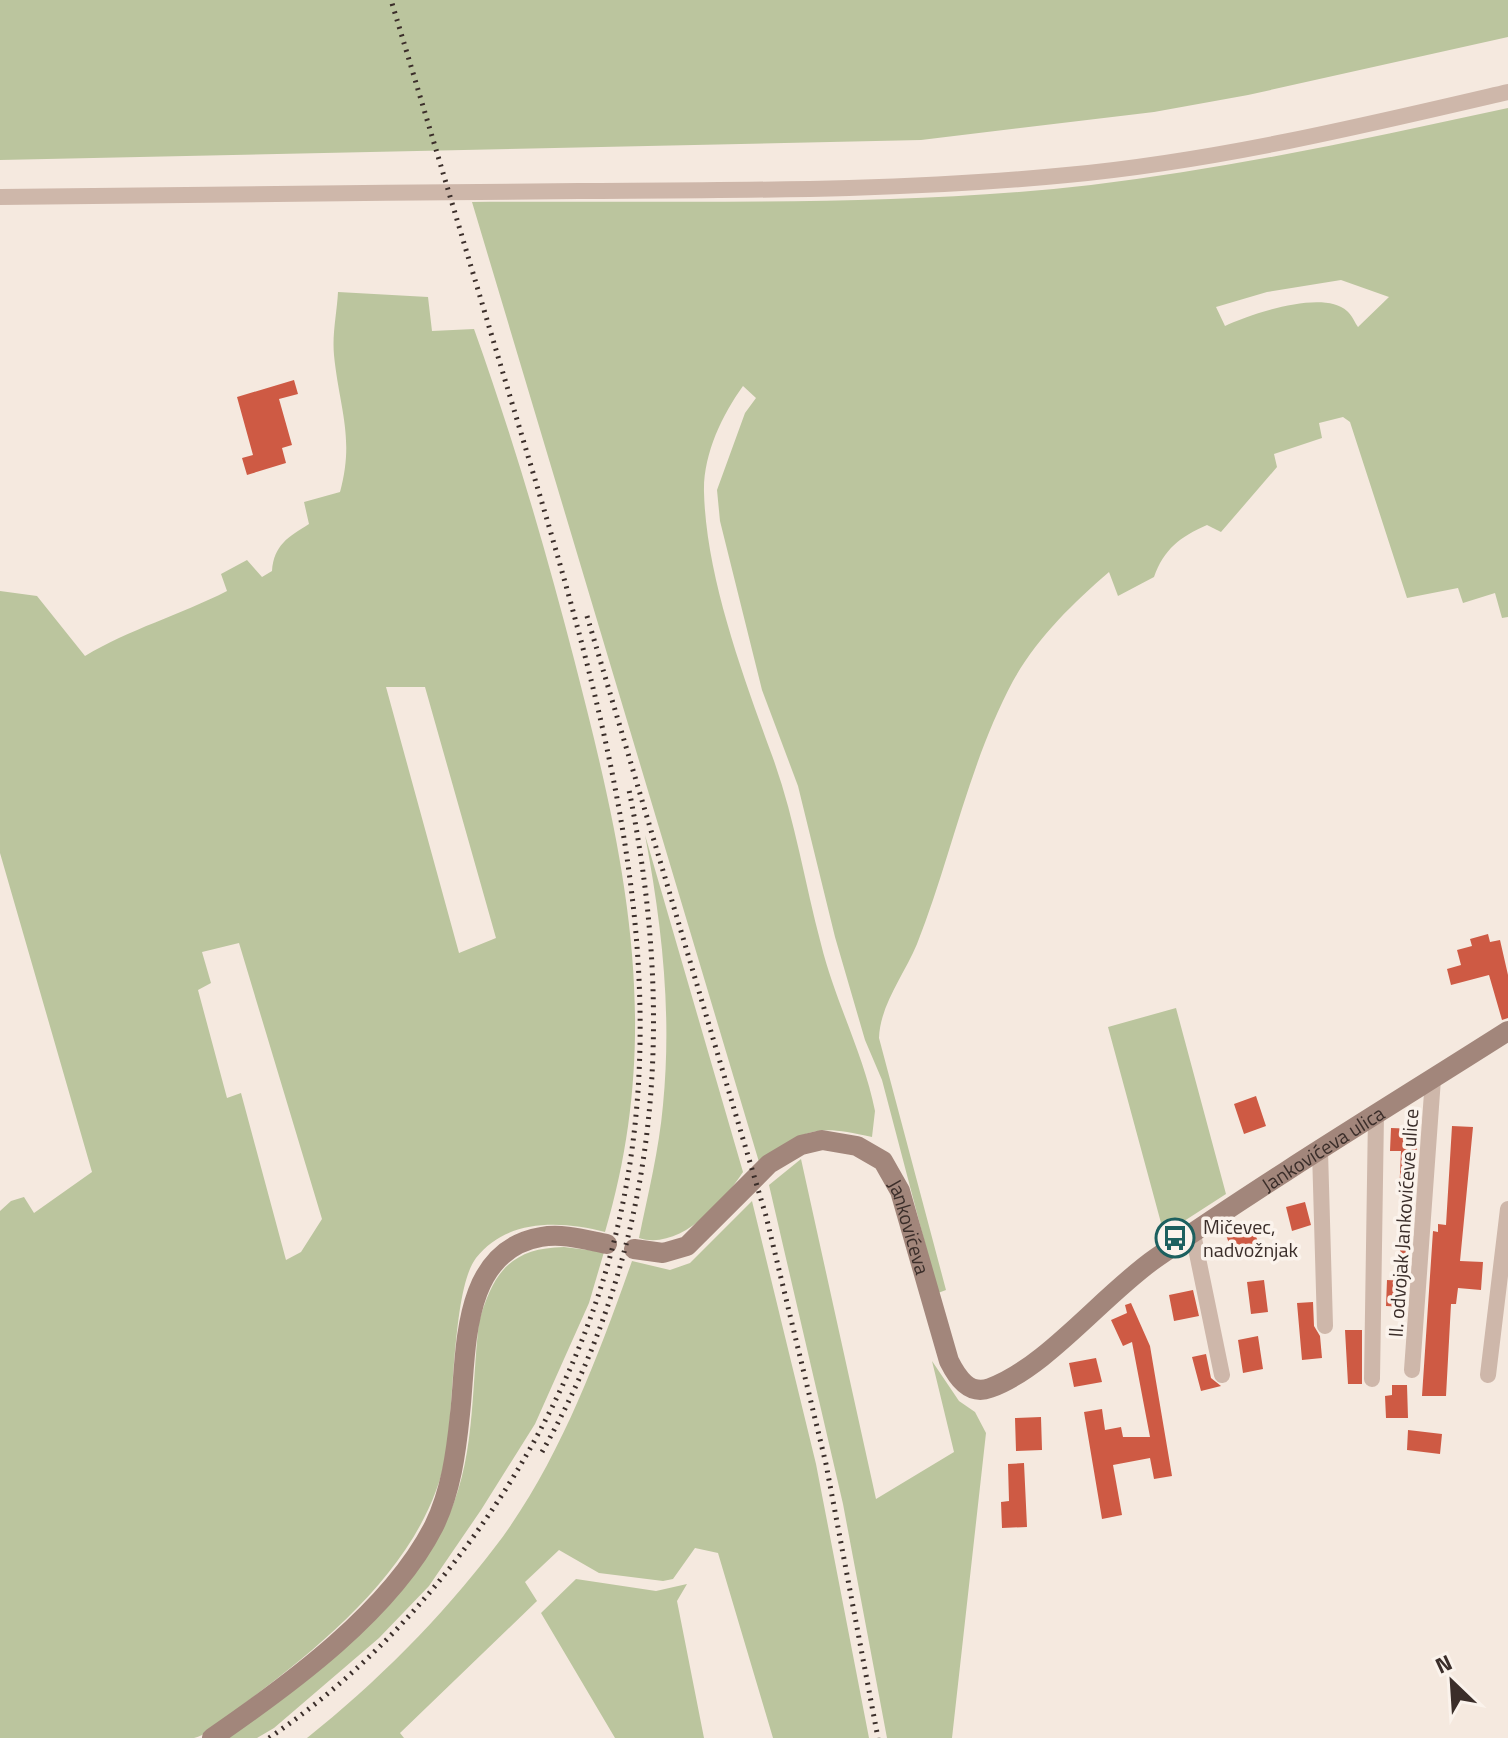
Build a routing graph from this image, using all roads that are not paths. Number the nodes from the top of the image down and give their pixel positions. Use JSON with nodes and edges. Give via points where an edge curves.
{"nodes":[{"id":1,"x":1508,"y":92,"type":"edge"},
{"id":2,"x":0,"y":197,"type":"edge"},
{"id":3,"x":1508,"y":1031,"type":"edge"},
{"id":4,"x":1433,"y":1079,"type":"junction"},
{"id":5,"x":1376,"y":1114,"type":"junction"},
{"id":6,"x":1320,"y":1151,"type":"junction"},
{"id":7,"x":1508,"y":1209,"type":"edge"},
{"id":8,"x":1193,"y":1234,"type":"junction"},
{"id":9,"x":607,"y":1244,"type":"dead end"},
{"id":10,"x":634,"y":1249,"type":"dead end"},
{"id":11,"x":1325,"y":1326,"type":"dead end"},
{"id":12,"x":1412,"y":1370,"type":"dead end"},
{"id":13,"x":1222,"y":1375,"type":"dead end"},
{"id":14,"x":1488,"y":1375,"type":"dead end"},
{"id":15,"x":1372,"y":1379,"type":"dead end"},
{"id":16,"x":992,"y":1388,"type":"joint"},
{"id":17,"x":212,"y":1738,"type":"edge"}],
"edges":[{"from":1,"to":2,"type":"street","via":[[1258,148],[989,182]]},
{"from":3,"to":4,"type":"main road","name":"Jankovićeva ulica"},
{"from":4,"to":5,"type":"main road","name":"Jankovićeva ulica"},
{"from":4,"to":12,"type":"street","name":"II. odvojak Jankovićeve ulice"},
{"from":5,"to":6,"type":"main road","name":"Jankovićeva ulica"},
{"from":5,"to":15,"type":"street"},
{"from":6,"to":8,"type":"main road","name":"Jankovićeva ulica"},
{"from":6,"to":11,"type":"street"},
{"from":7,"to":14,"type":"street"},
{"from":8,"to":13,"type":"street"},
{"from":8,"to":16,"type":"main road","name":"Jankovićeva ulica","via":[[1107,1296],[1021,1373]]},
{"from":9,"to":17,"type":"main road","via":[[564,1236],[532,1239],[509,1250],[488,1271],[471,1316],[451,1477],[433,1528],[366,1613],[295,1676]]},
{"from":10,"to":16,"type":"main road","name":"Jankovićeva","via":[[663,1253],[687,1246],[769,1164],[801,1145],[822,1140],[857,1146],[883,1161],[900,1191],[949,1361],[970,1387]]}]}
